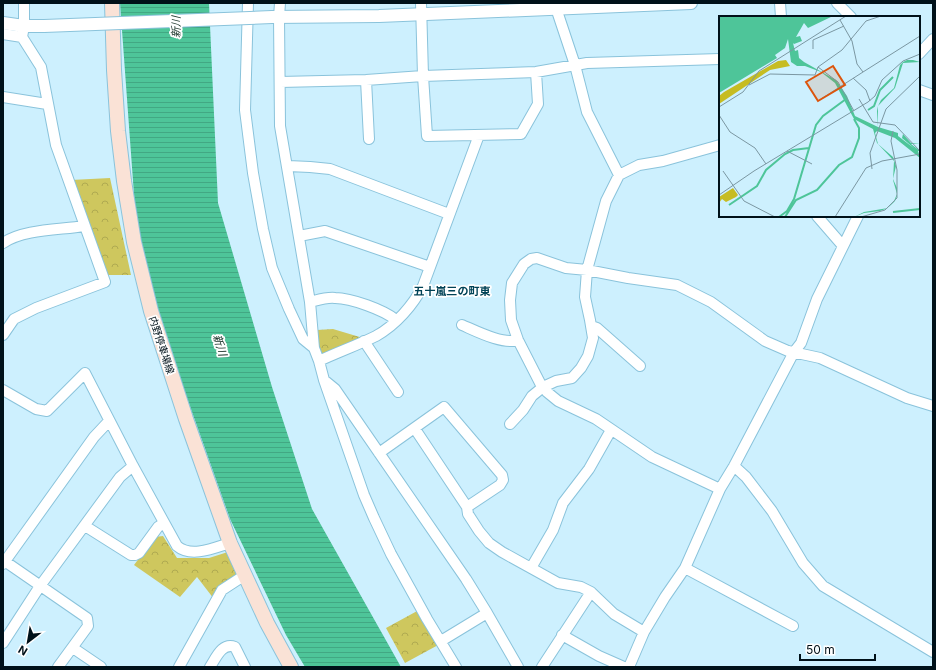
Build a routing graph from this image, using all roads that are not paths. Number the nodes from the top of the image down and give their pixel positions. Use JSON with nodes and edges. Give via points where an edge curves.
{"nodes":[{"id":1,"x":24,"y":3,"type":"edge"},
{"id":2,"x":112,"y":3,"type":"edge"},
{"id":3,"x":248,"y":3,"type":"edge"},
{"id":4,"x":280,"y":3,"type":"edge"},
{"id":5,"x":691,"y":3,"type":"edge"},
{"id":6,"x":780,"y":3,"type":"edge"},
{"id":7,"x":837,"y":3,"type":"edge"},
{"id":8,"x":553,"y":6,"type":"edge"},
{"id":9,"x":421,"y":8,"type":"edge"},
{"id":10,"x":781,"y":16,"type":"edge"},
{"id":11,"x":850,"y":16,"type":"edge"},
{"id":12,"x":276,"y":17,"type":"junction"},
{"id":13,"x":3,"y":23,"type":"edge"},
{"id":14,"x":23,"y":32,"type":"junction"},
{"id":15,"x":3,"y":34,"type":"edge"},
{"id":16,"x":933,"y":39,"type":"edge"},
{"id":17,"x":920,"y":53,"type":"edge"},
{"id":18,"x":719,"y":60,"type":"edge"},
{"id":19,"x":575,"y":65,"type":"junction"},
{"id":20,"x":536,"y":72,"type":"junction"},
{"id":21,"x":423,"y":76,"type":"junction"},
{"id":22,"x":366,"y":80,"type":"junction"},
{"id":23,"x":280,"y":82,"type":"junction"},
{"id":24,"x":920,"y":90,"type":"edge"},
{"id":25,"x":933,"y":95,"type":"edge"},
{"id":26,"x":3,"y":97,"type":"edge"},
{"id":27,"x":47,"y":104,"type":"junction"},
{"id":28,"x":479,"y":135,"type":"junction"},
{"id":29,"x":369,"y":139,"type":"dead end"},
{"id":30,"x":719,"y":145,"type":"edge"},
{"id":31,"x":288,"y":166,"type":"junction"},
{"id":32,"x":619,"y":175,"type":"junction"},
{"id":33,"x":449,"y":214,"type":"junction"},
{"id":34,"x":818,"y":217,"type":"edge"},
{"id":35,"x":858,"y":217,"type":"edge"},
{"id":36,"x":84,"y":226,"type":"junction"},
{"id":37,"x":299,"y":236,"type":"junction"},
{"id":38,"x":3,"y":243,"type":"edge"},
{"id":39,"x":843,"y":246,"type":"junction"},
{"id":40,"x":430,"y":267,"type":"junction"},
{"id":41,"x":588,"y":270,"type":"junction"},
{"id":42,"x":310,"y":302,"type":"junction"},
{"id":43,"x":396,"y":320,"type":"junction"},
{"id":44,"x":462,"y":325,"type":"dead end"},
{"id":45,"x":591,"y":326,"type":"junction"},
{"id":46,"x":3,"y":335,"type":"edge"},
{"id":47,"x":518,"y":340,"type":"junction"},
{"id":48,"x":364,"y":342,"type":"junction"},
{"id":49,"x":314,"y":348,"type":"junction"},
{"id":50,"x":794,"y":352,"type":"junction"},
{"id":51,"x":319,"y":361,"type":"junction"},
{"id":52,"x":640,"y":366,"type":"dead end"},
{"id":53,"x":324,"y":380,"type":"junction"},
{"id":54,"x":543,"y":387,"type":"junction"},
{"id":55,"x":3,"y":390,"type":"edge"},
{"id":56,"x":398,"y":392,"type":"dead end"},
{"id":57,"x":933,"y":406,"type":"edge"},
{"id":58,"x":109,"y":421,"type":"junction"},
{"id":59,"x":510,"y":424,"type":"dead end"},
{"id":60,"x":414,"y":429,"type":"junction"},
{"id":61,"x":611,"y":430,"type":"junction"},
{"id":62,"x":378,"y":453,"type":"junction"},
{"id":63,"x":133,"y":466,"type":"junction"},
{"id":64,"x":734,"y":466,"type":"junction"},
{"id":65,"x":720,"y":489,"type":"junction"},
{"id":66,"x":467,"y":506,"type":"junction"},
{"id":67,"x":164,"y":523,"type":"junction"},
{"id":68,"x":85,"y":526,"type":"junction"},
{"id":69,"x":230,"y":543,"type":"junction"},
{"id":70,"x":4,"y":562,"type":"edge"},
{"id":71,"x":531,"y":568,"type":"junction"},
{"id":72,"x":685,"y":568,"type":"junction"},
{"id":73,"x":245,"y":575,"type":"junction"},
{"id":74,"x":40,"y":586,"type":"junction"},
{"id":75,"x":591,"y":592,"type":"junction"},
{"id":76,"x":487,"y":613,"type":"junction"},
{"id":77,"x":793,"y":626,"type":"dead end"},
{"id":78,"x":644,"y":632,"type":"junction"},
{"id":79,"x":562,"y":635,"type":"junction"},
{"id":80,"x":440,"y":641,"type":"junction"},
{"id":81,"x":3,"y":643,"type":"edge"},
{"id":82,"x":73,"y":648,"type":"junction"},
{"id":83,"x":933,"y":652,"type":"edge"},
{"id":84,"x":58,"y":667,"type":"edge"},
{"id":85,"x":101,"y":667,"type":"edge"},
{"id":86,"x":179,"y":667,"type":"edge"},
{"id":87,"x":210,"y":667,"type":"edge"},
{"id":88,"x":245,"y":667,"type":"edge"},
{"id":89,"x":291,"y":667,"type":"edge"},
{"id":90,"x":456,"y":667,"type":"edge"},
{"id":91,"x":518,"y":667,"type":"edge"},
{"id":92,"x":542,"y":667,"type":"edge"},
{"id":93,"x":624,"y":667,"type":"edge"},
{"id":94,"x":629,"y":667,"type":"edge"}],
"edges":[{"from":1,"to":14,"type":"street"},
{"from":2,"to":69,"type":"main road","name":"内野停車場線","via":[[118,131],[134,242],[151,311]]},
{"from":3,"to":49,"type":"street","via":[[245,110],[263,229],[272,268],[289,309],[303,339]]},
{"from":4,"to":12,"type":"street"},
{"from":5,"to":8,"type":"street"},
{"from":6,"to":10,"type":"street"},
{"from":7,"to":11,"type":"street"},
{"from":8,"to":9,"type":"street"},
{"from":8,"to":19,"type":"street"},
{"from":9,"to":12,"type":"street"},
{"from":9,"to":21,"type":"street"},
{"from":12,"to":14,"type":"street","bridge":true,"via":[[44,26]]},
{"from":12,"to":23,"type":"street"},
{"from":13,"to":14,"type":"street"},
{"from":14,"to":15,"type":"street"},
{"from":14,"to":27,"type":"street","via":[[41,67]]},
{"from":16,"to":17,"type":"street"},
{"from":18,"to":19,"type":"street"},
{"from":19,"to":20,"type":"street"},
{"from":19,"to":32,"type":"street","via":[[587,112]]},
{"from":20,"to":21,"type":"street"},
{"from":20,"to":28,"type":"street","via":[[538,104],[521,134]]},
{"from":21,"to":22,"type":"street"},
{"from":21,"to":28,"type":"street","via":[[427,136]]},
{"from":22,"to":23,"type":"street"},
{"from":22,"to":29,"type":"street"},
{"from":23,"to":31,"type":"street","via":[[280,126]]},
{"from":24,"to":25,"type":"street"},
{"from":26,"to":27,"type":"street"},
{"from":27,"to":36,"type":"street","via":[[56,145]]},
{"from":28,"to":33,"type":"street"},
{"from":30,"to":32,"type":"street","via":[[639,165]]},
{"from":31,"to":33,"type":"street","via":[[330,169]]},
{"from":31,"to":37,"type":"street"},
{"from":32,"to":41,"type":"street","via":[[606,201]]},
{"from":33,"to":40,"type":"street"},
{"from":34,"to":39,"type":"street"},
{"from":35,"to":39,"type":"street"},
{"from":36,"to":38,"type":"street","via":[[27,234]]},
{"from":36,"to":46,"type":"street","via":[[105,282],[14,319]]},
{"from":37,"to":40,"type":"street","via":[[325,231]]},
{"from":37,"to":42,"type":"street"},
{"from":39,"to":50,"type":"street","via":[[817,299],[801,343]]},
{"from":40,"to":43,"type":"street","via":[[415,302]]},
{"from":41,"to":45,"type":"street","via":[[585,297]]},
{"from":41,"to":47,"type":"street","via":[[566,268],[537,258],[531,258],[524,264],[512,282],[510,300],[511,320]]},
{"from":41,"to":50,"type":"street","via":[[677,284],[711,302],[765,341]]},
{"from":42,"to":43,"type":"street","via":[[337,298],[367,305],[390,314]]},
{"from":42,"to":49,"type":"street"},
{"from":43,"to":48,"type":"street","via":[[378,335]]},
{"from":44,"to":47,"type":"street","via":[[491,337],[513,342]]},
{"from":45,"to":52,"type":"street","via":[[597,328]]},
{"from":45,"to":54,"type":"street","via":[[593,338],[588,356],[581,368],[572,378]]},
{"from":47,"to":54,"type":"street"},
{"from":48,"to":51,"type":"street"},
{"from":48,"to":56,"type":"street"},
{"from":49,"to":51,"type":"street"},
{"from":50,"to":57,"type":"street","via":[[820,358],[907,398]]},
{"from":50,"to":64,"type":"street"},
{"from":51,"to":53,"type":"street"},
{"from":53,"to":62,"type":"street","via":[[336,390]]},
{"from":53,"to":80,"type":"street","via":[[366,501],[391,554]]},
{"from":54,"to":59,"type":"street","via":[[532,396]]},
{"from":54,"to":61,"type":"street","via":[[558,401]]},
{"from":55,"to":58,"type":"street","via":[[36,408],[47,411],[85,373]]},
{"from":58,"to":63,"type":"street"},
{"from":58,"to":70,"type":"street","via":[[94,437]]},
{"from":60,"to":62,"type":"street"},
{"from":60,"to":66,"type":"street"},
{"from":60,"to":66,"type":"street","via":[[444,407],[502,475],[500,485]]},
{"from":61,"to":65,"type":"street","via":[[652,457]]},
{"from":61,"to":71,"type":"street","via":[[589,469],[563,503],[553,530]]},
{"from":62,"to":76,"type":"street"},
{"from":63,"to":67,"type":"street"},
{"from":63,"to":68,"type":"street","via":[[120,477]]},
{"from":64,"to":65,"type":"street"},
{"from":64,"to":83,"type":"street","via":[[746,477],[772,511],[803,563],[823,586]]},
{"from":65,"to":72,"type":"street"},
{"from":66,"to":71,"type":"street","via":[[468,514],[489,543]]},
{"from":67,"to":68,"type":"street","via":[[135,555],[130,555]]},
{"from":67,"to":69,"type":"street","via":[[177,546],[188,552],[209,550]]},
{"from":68,"to":74,"type":"street"},
{"from":69,"to":73,"type":"main road","name":"内野停車場線"},
{"from":70,"to":74,"type":"street"},
{"from":71,"to":75,"type":"street","via":[[558,583],[581,587]]},
{"from":72,"to":77,"type":"street"},
{"from":72,"to":78,"type":"street"},
{"from":73,"to":86,"type":"street","via":[[222,590]]},
{"from":73,"to":89,"type":"main road","name":"内野停車場線"},
{"from":74,"to":81,"type":"street"},
{"from":74,"to":82,"type":"street","via":[[87,618],[88,626]]},
{"from":75,"to":78,"type":"street","via":[[614,614]]},
{"from":75,"to":79,"type":"street"},
{"from":76,"to":80,"type":"street"},
{"from":76,"to":91,"type":"street"},
{"from":78,"to":94,"type":"street"},
{"from":79,"to":92,"type":"street"},
{"from":79,"to":93,"type":"street"},
{"from":80,"to":90,"type":"street"},
{"from":82,"to":84,"type":"street"},
{"from":82,"to":85,"type":"street"},
{"from":87,"to":88,"type":"street","via":[[220,651],[230,645],[235,647]]}]}
